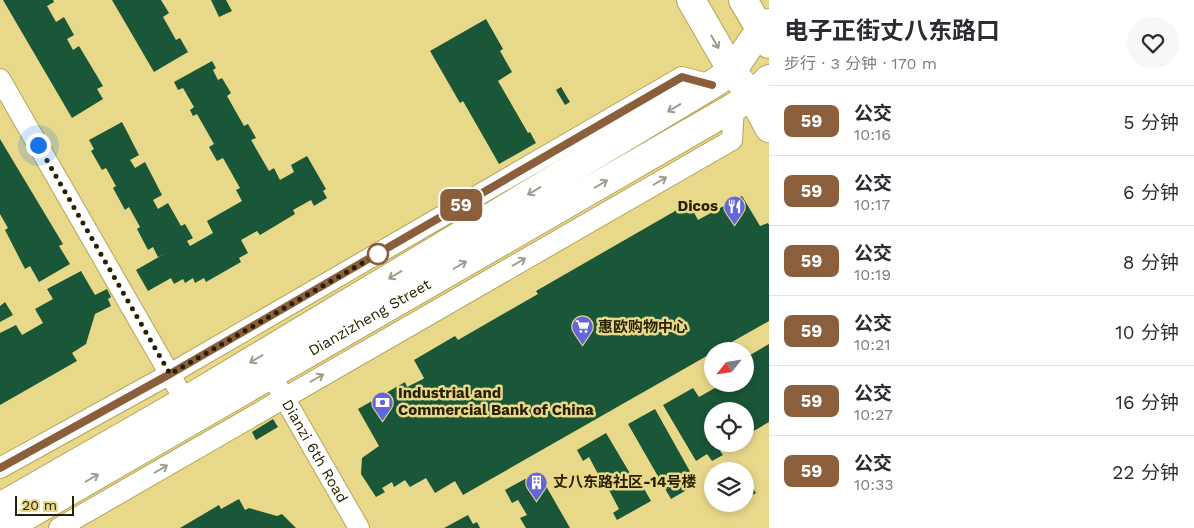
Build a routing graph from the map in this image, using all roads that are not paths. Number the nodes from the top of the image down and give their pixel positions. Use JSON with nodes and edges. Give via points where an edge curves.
{"nodes":[{"id":1,"x":691,"y":0,"type":"edge"},
{"id":2,"x":743,"y":0,"type":"edge"},
{"id":3,"x":766,"y":32,"type":"edge"},
{"id":4,"x":722,"y":78,"type":"junction"},
{"id":5,"x":0,"y":79,"type":"edge"},
{"id":6,"x":751,"y":94,"type":"edge"},
{"id":7,"x":769,"y":128,"type":"edge"},
{"id":8,"x":170,"y":374,"type":"junction"},
{"id":9,"x":278,"y":386,"type":"junction"},
{"id":10,"x":190,"y":410,"type":"junction"},
{"id":11,"x":0,"y":468,"type":"edge"},
{"id":12,"x":0,"y":507,"type":"edge"},
{"id":13,"x":5,"y":528,"type":"edge"},
{"id":14,"x":59,"y":528,"type":"edge"},
{"id":15,"x":359,"y":528,"type":"edge"}],
"edges":[{"from":1,"to":4,"type":"main road","one_way":true},
{"from":2,"to":3,"type":"main road"},
{"from":3,"to":4,"type":"main road","name":"Dianzizheng Street"},
{"from":4,"to":6,"type":"main road"},
{"from":4,"to":8,"type":"street","via":[[682,77]]},
{"from":4,"to":10,"type":"main road","name":"Dianzizheng Street","one_way":true},
{"from":5,"to":8,"type":"street"},
{"from":6,"to":7,"type":"main road"},
{"from":9,"to":6,"type":"main road","name":"Dianzizheng Street","one_way":true},
{"from":8,"to":10,"type":"street"},
{"from":8,"to":11,"type":"street"},
{"from":9,"to":10,"type":"main road","name":"Dianzizheng Street"},
{"from":14,"to":9,"type":"street","name":"Dianzizheng Street","one_way":true},
{"from":9,"to":15,"type":"street","name":"Dianzi 6th Road"},
{"from":10,"to":12,"type":"main road","name":"Dianzizheng Street"},
{"from":13,"to":10,"type":"main road","name":"Dianzizheng Street","one_way":true}]}
